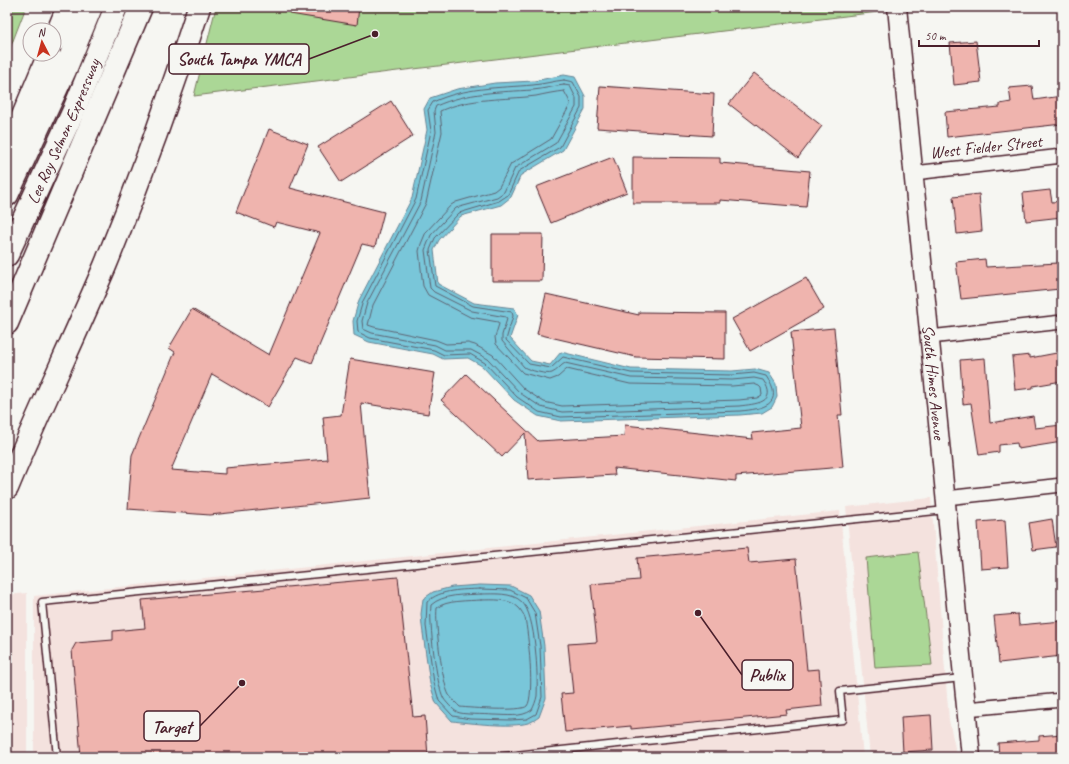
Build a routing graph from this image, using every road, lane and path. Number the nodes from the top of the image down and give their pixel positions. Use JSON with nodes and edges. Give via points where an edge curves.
{"nodes":[{"id":1,"x":68,"y":7,"type":"edge"},
{"id":2,"x":91,"y":7,"type":"edge"},
{"id":3,"x":116,"y":7,"type":"edge"},
{"id":4,"x":141,"y":7,"type":"edge"},
{"id":5,"x":199,"y":7,"type":"edge"},
{"id":6,"x":897,"y":7,"type":"edge"},
{"id":7,"x":62,"y":22,"type":"edge"},
{"id":8,"x":46,"y":62,"type":"edge"},
{"id":9,"x":7,"y":154,"type":"edge"},
{"id":10,"x":1062,"y":156,"type":"edge"},
{"id":11,"x":914,"y":173,"type":"junction"},
{"id":12,"x":7,"y":195,"type":"edge"},
{"id":13,"x":7,"y":255,"type":"edge"},
{"id":14,"x":9,"y":318,"type":"edge"},
{"id":15,"x":1062,"y":322,"type":"edge"},
{"id":16,"x":930,"y":336,"type":"junction"},
{"id":17,"x":1062,"y":485,"type":"edge"},
{"id":18,"x":7,"y":488,"type":"edge"},
{"id":19,"x":946,"y":504,"type":"junction"},
{"id":20,"x":963,"y":678,"type":"junction"},
{"id":21,"x":1062,"y":700,"type":"edge"},
{"id":22,"x":966,"y":709,"type":"junction"},
{"id":23,"x":521,"y":756,"type":"edge"},
{"id":24,"x":56,"y":757,"type":"edge"},
{"id":25,"x":496,"y":757,"type":"edge"},
{"id":26,"x":971,"y":757,"type":"edge"}],
"edges":[{"from":1,"to":7,"type":"highway"},
{"from":2,"to":12,"type":"highway"},
{"from":3,"to":13,"type":"highway","name":"Lee Roy Selmon Expressway","via":[[74,110]]},
{"from":4,"to":14,"type":"highway"},
{"from":5,"to":18,"type":"highway","via":[[134,194]]},
{"from":6,"to":11,"type":"street","name":"South Himes Avenue"},
{"from":8,"to":9,"type":"highway"},
{"from":10,"to":11,"type":"street","name":"West Fielder Street"},
{"from":11,"to":16,"type":"street","name":"South Himes Avenue"},
{"from":15,"to":16,"type":"street"},
{"from":16,"to":19,"type":"street","name":"South Himes Avenue"},
{"from":17,"to":19,"type":"street"},
{"from":19,"to":20,"type":"street","name":"South Himes Avenue"},
{"from":19,"to":24,"type":"lane","via":[[42,602]]},
{"from":20,"to":22,"type":"street","name":"South Himes Avenue"},
{"from":20,"to":23,"type":"lane","via":[[840,690],[844,720]]},
{"from":21,"to":22,"type":"street"},
{"from":22,"to":26,"type":"street","name":"South Himes Avenue"},
{"from":23,"to":25,"type":"lane"}]}
